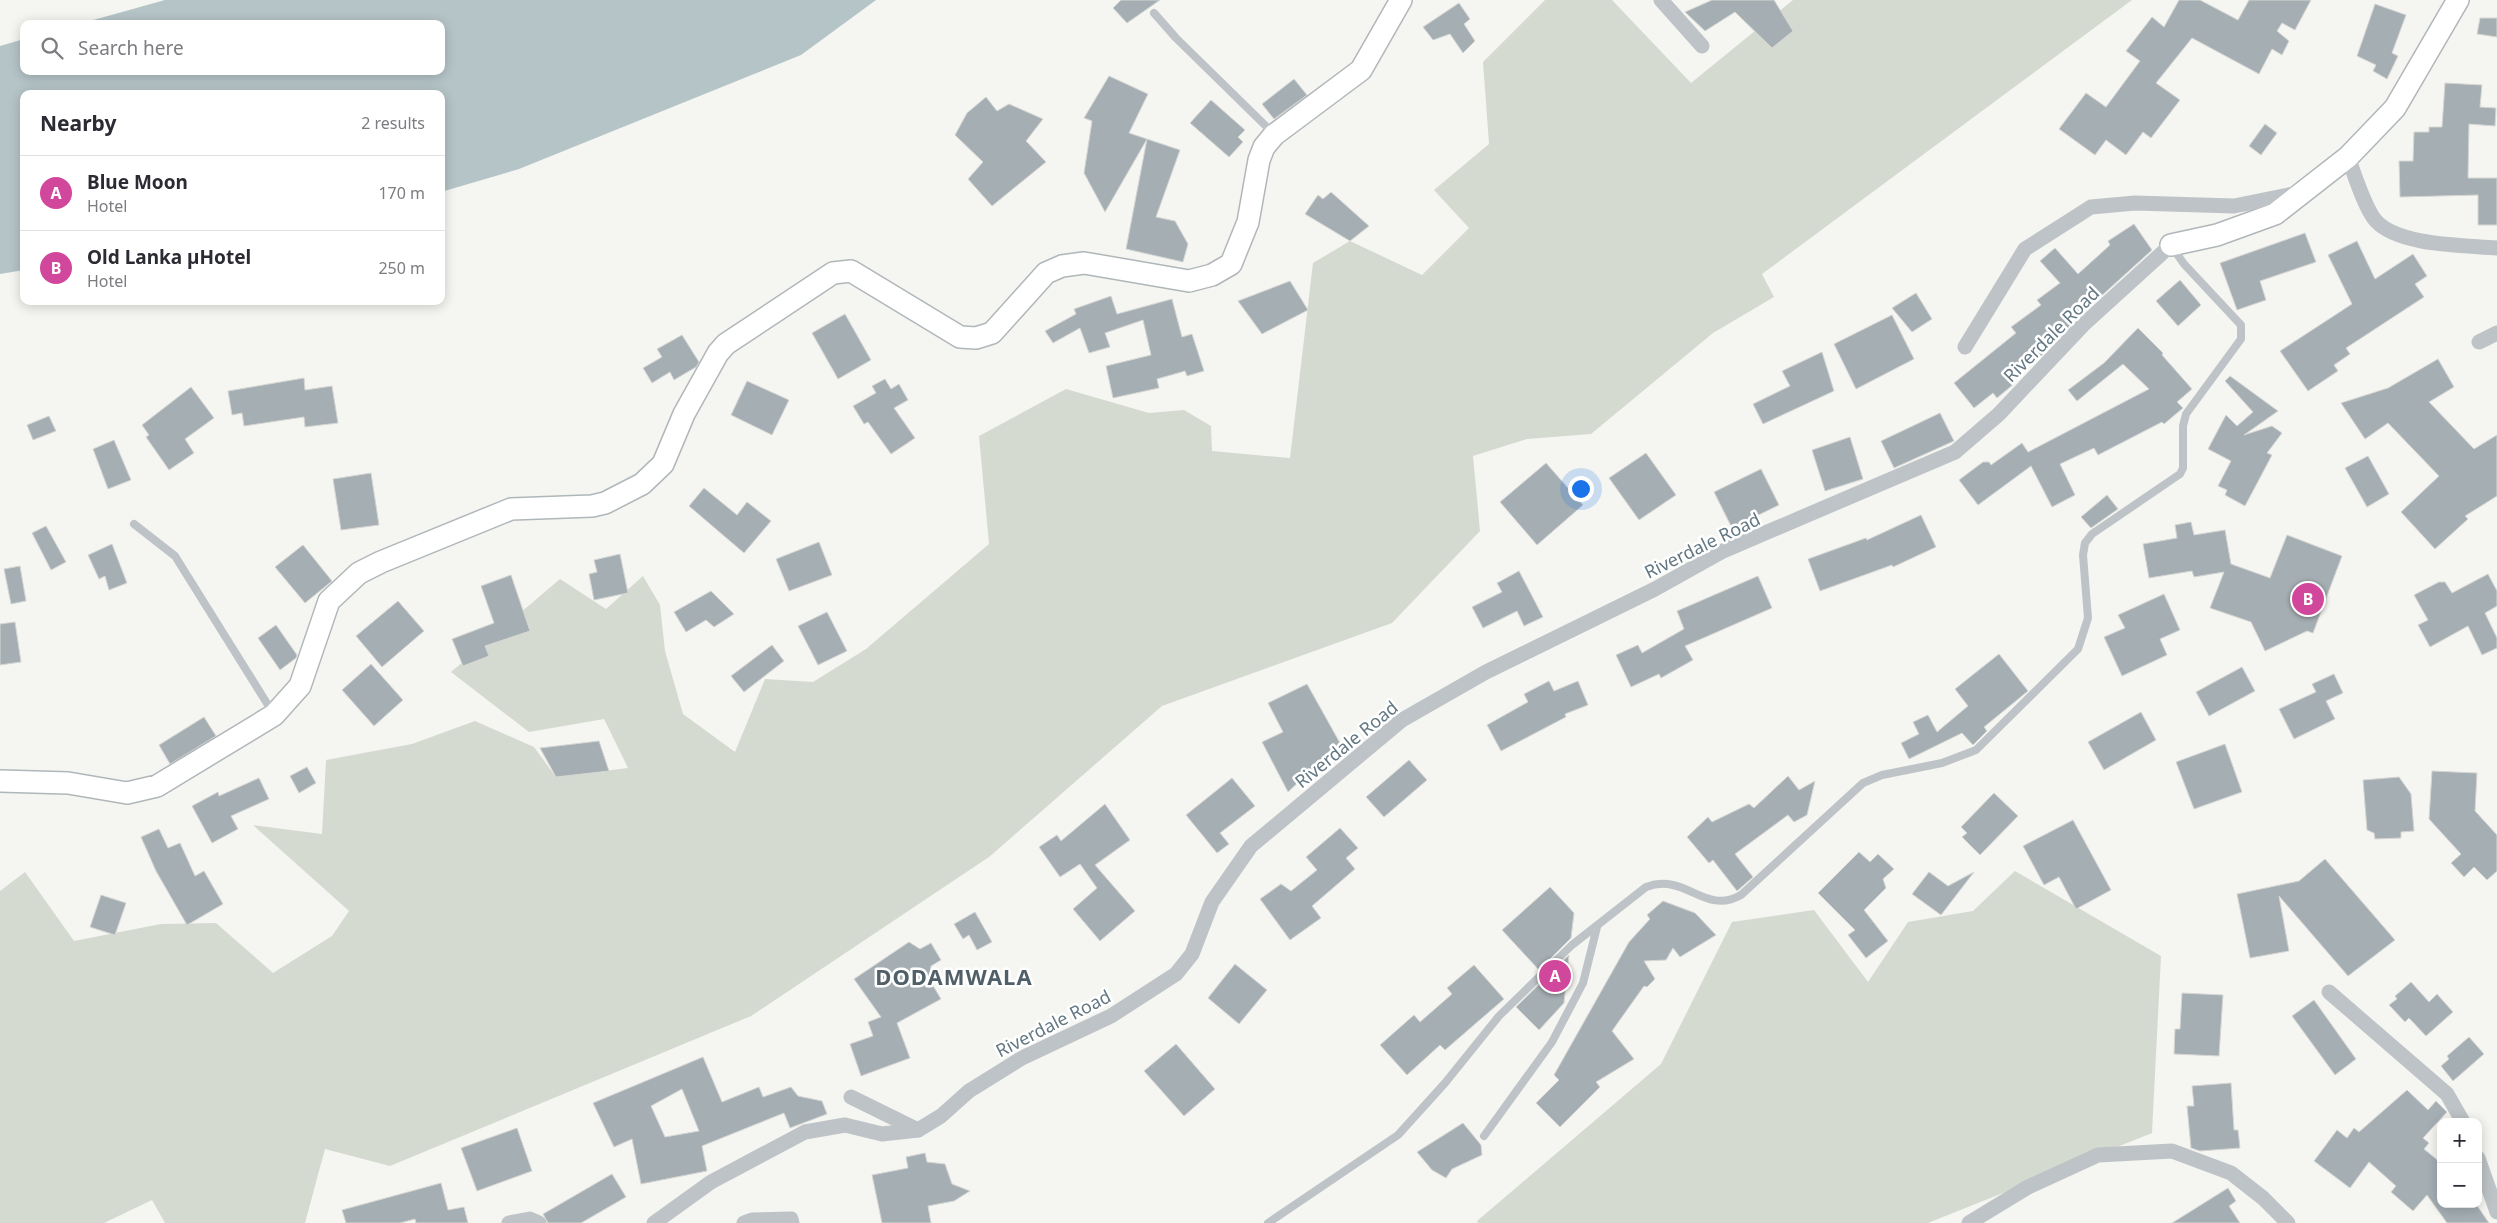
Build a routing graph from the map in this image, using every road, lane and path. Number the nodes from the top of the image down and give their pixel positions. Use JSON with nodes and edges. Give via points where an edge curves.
{"nodes":[{"id":1,"x":1401,"y":0,"type":"edge"},
{"id":2,"x":1662,"y":0,"type":"edge"},
{"id":3,"x":2458,"y":0,"type":"edge"},
{"id":4,"x":1154,"y":13,"type":"dead end"},
{"id":5,"x":1702,"y":46,"type":"dead end"},
{"id":6,"x":1274,"y":134,"type":"junction"},
{"id":7,"x":2348,"y":157,"type":"junction"},
{"id":8,"x":2301,"y":193,"type":"junction"},
{"id":9,"x":2171,"y":245,"type":"junction"},
{"id":10,"x":2497,"y":248,"type":"edge"},
{"id":11,"x":2497,"y":334,"type":"edge"},
{"id":12,"x":2479,"y":342,"type":"dead end"},
{"id":13,"x":1965,"y":347,"type":"dead end"},
{"id":14,"x":134,"y":524,"type":"dead end"},
{"id":15,"x":274,"y":715,"type":"junction"},
{"id":16,"x":1,"y":779,"type":"edge"},
{"id":17,"x":1597,"y":927,"type":"junction"},
{"id":18,"x":2329,"y":992,"type":"dead end"},
{"id":19,"x":851,"y":1097,"type":"dead end"},
{"id":20,"x":2461,"y":1118,"type":"edge"},
{"id":21,"x":918,"y":1130,"type":"junction"},
{"id":22,"x":1484,"y":1136,"type":"dead end"},
{"id":23,"x":2480,"y":1163,"type":"edge"},
{"id":24,"x":2497,"y":1212,"type":"edge"},
{"id":25,"x":509,"y":1223,"type":"edge"},
{"id":26,"x":539,"y":1223,"type":"edge"},
{"id":27,"x":654,"y":1223,"type":"edge"},
{"id":28,"x":744,"y":1223,"type":"edge"},
{"id":29,"x":792,"y":1223,"type":"edge"},
{"id":30,"x":1268,"y":1223,"type":"edge"},
{"id":31,"x":1969,"y":1223,"type":"edge"},
{"id":32,"x":2288,"y":1223,"type":"edge"}],
"edges":[{"from":1,"to":6,"type":"street","via":[[1360,70]]},
{"from":2,"to":5,"type":"street"},
{"from":3,"to":7,"type":"street","via":[[2395,108]]},
{"from":4,"to":6,"type":"lane"},
{"from":6,"to":15,"type":"street","via":[[1259,160],[1248,222],[1231,264],[1212,275],[1189,281],[1084,262],[1062,266],[1046,273],[992,333],[976,338],[960,337],[851,271],[833,273],[722,349],[684,414],[663,464],[642,484],[604,504],[511,509],[359,573],[329,601],[300,686]]},
{"from":7,"to":8,"type":"street"},
{"from":7,"to":10,"type":"street","via":[[2375,220],[2390,232],[2414,240]]},
{"from":8,"to":9,"type":"street","via":[[2275,214],[2217,235]]},
{"from":8,"to":13,"type":"street","via":[[2234,206],[2135,203],[2091,207],[2026,249]]},
{"from":9,"to":17,"type":"lane","via":[[2184,264],[2242,325],[2242,339],[2186,414],[2180,474],[2092,534],[2085,543],[2088,618],[2078,649],[1976,750],[1942,763],[1882,775],[1864,783],[1731,901],[1719,902],[1669,883],[1657,882],[1646,886]]},
{"from":9,"to":21,"type":"street","name":"Riverdale Road","via":[[2083,325],[1999,414],[1954,452],[1723,552],[1656,589],[1486,672],[1402,720],[1251,846],[1212,902],[1192,954],[1176,974],[1111,1016],[1022,1058],[969,1091],[941,1116]]},
{"from":11,"to":12,"type":"street"},
{"from":14,"to":15,"type":"lane","via":[[175,556]]},
{"from":15,"to":16,"type":"street","via":[[157,786],[127,793]]},
{"from":17,"to":22,"type":"lane","via":[[1583,983],[1552,1042]]},
{"from":17,"to":30,"type":"lane","via":[[1572,945],[1499,1016],[1398,1135]]},
{"from":18,"to":20,"type":"street","via":[[2447,1094]]},
{"from":19,"to":21,"type":"street"},
{"from":21,"to":27,"type":"street","name":"Riverdale Road","via":[[882,1134],[844,1125],[805,1132],[711,1182]]},
{"from":23,"to":24,"type":"street"},
{"from":25,"to":26,"type":"street","via":[[530,1219]]},
{"from":28,"to":29,"type":"street","via":[[791,1219]]},
{"from":31,"to":32,"type":"street","via":[[2028,1187],[2098,1155],[2172,1152],[2231,1173]]}]}
